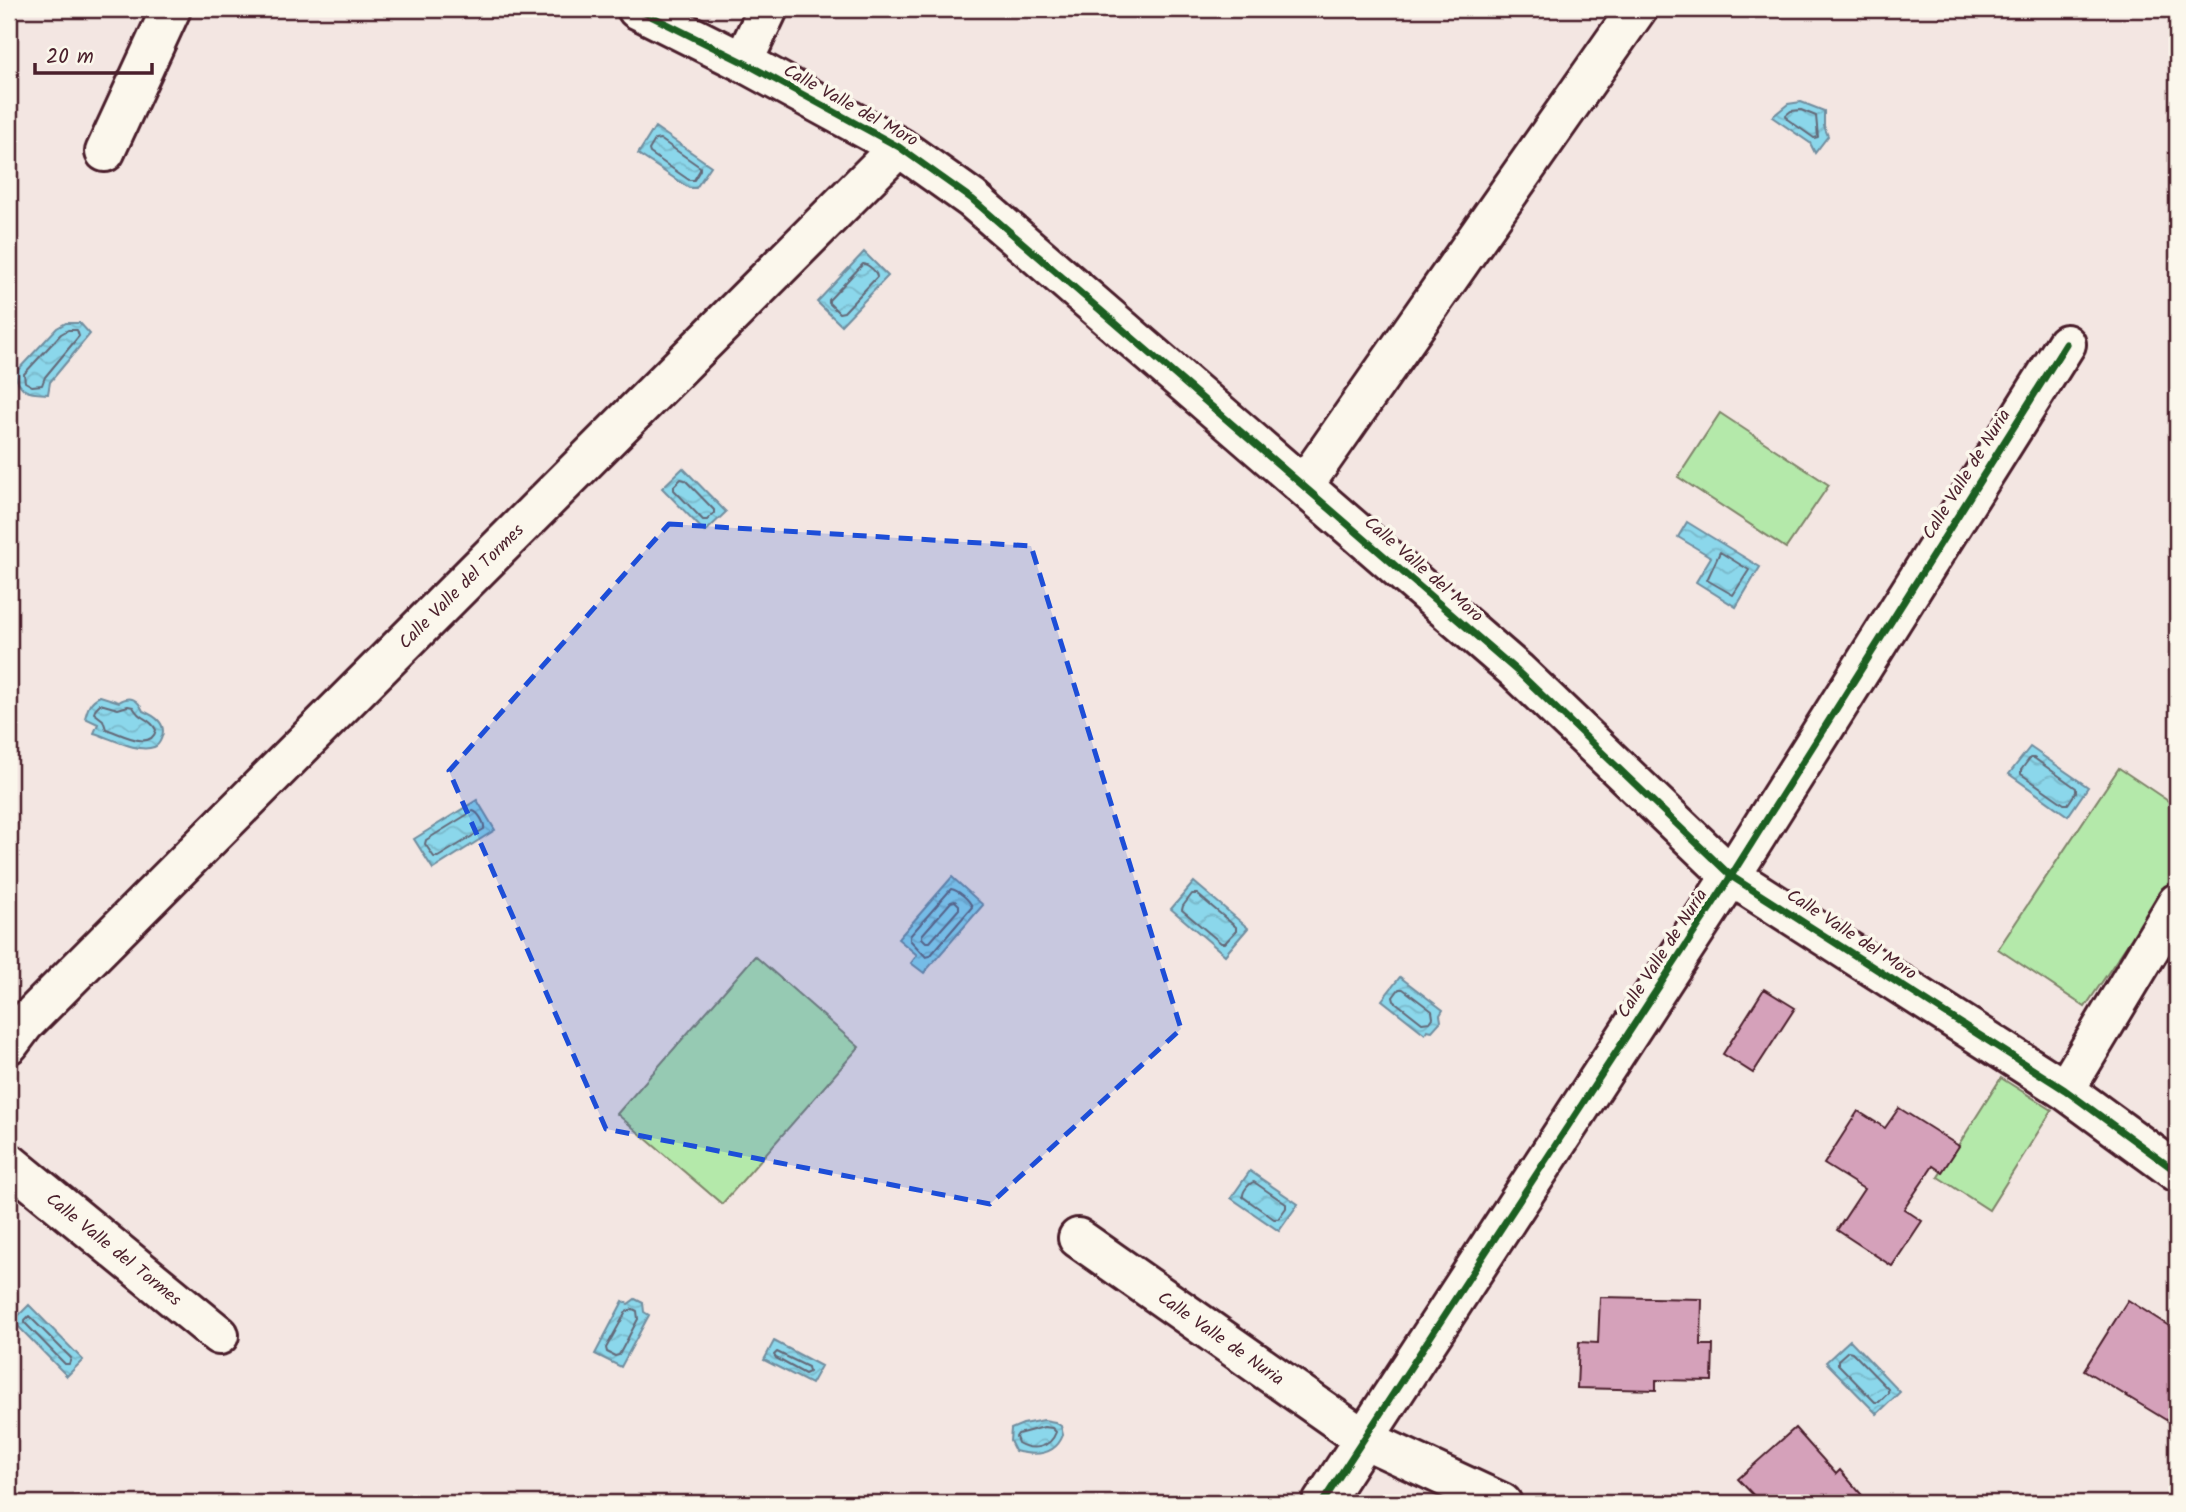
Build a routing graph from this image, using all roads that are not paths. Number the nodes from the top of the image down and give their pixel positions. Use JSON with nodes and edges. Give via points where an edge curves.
{"nodes":[{"id":1,"x":171,"y":9,"type":"edge"},
{"id":2,"x":637,"y":9,"type":"edge"},
{"id":3,"x":768,"y":9,"type":"edge"},
{"id":4,"x":1637,"y":9,"type":"edge"},
{"id":5,"x":743,"y":62,"type":"junction"},
{"id":6,"x":899,"y":147,"type":"junction"},
{"id":7,"x":105,"y":152,"type":"dead end"},
{"id":8,"x":2066,"y":344,"type":"dead end"},
{"id":9,"x":1304,"y":485,"type":"junction"},
{"id":10,"x":1731,"y":876,"type":"junction"},
{"id":11,"x":2177,"y":903,"type":"edge"},
{"id":12,"x":14,"y":1027,"type":"edge"},
{"id":13,"x":2065,"y":1090,"type":"junction"},
{"id":14,"x":9,"y":1163,"type":"edge"},
{"id":15,"x":2177,"y":1172,"type":"edge"},
{"id":16,"x":1078,"y":1238,"type":"dead end"},
{"id":17,"x":219,"y":1335,"type":"dead end"},
{"id":18,"x":1364,"y":1439,"type":"junction"},
{"id":19,"x":1322,"y":1503,"type":"edge"},
{"id":20,"x":1502,"y":1503,"type":"edge"}],
"edges":[{"from":1,"to":7,"type":"street"},
{"from":2,"to":5,"type":"street","name":"Calle Valle del Moro"},
{"from":3,"to":5,"type":"street"},
{"from":4,"to":9,"type":"street"},
{"from":5,"to":6,"type":"street","name":"Calle Valle del Moro"},
{"from":6,"to":9,"type":"street","name":"Calle Valle del Moro","via":[[972,199]]},
{"from":6,"to":12,"type":"street","name":"Calle Valle del Tormes"},
{"from":8,"to":10,"type":"street","name":"Calle Valle de Nuria"},
{"from":9,"to":10,"type":"street","name":"Calle Valle del Moro","via":[[1517,671]]},
{"from":10,"to":13,"type":"street","name":"Calle Valle del Moro"},
{"from":10,"to":18,"type":"street","name":"Calle Valle de Nuria"},
{"from":11,"to":13,"type":"street"},
{"from":13,"to":15,"type":"street","name":"Calle Valle del Moro"},
{"from":14,"to":17,"type":"street","name":"Calle Valle del Tormes"},
{"from":16,"to":18,"type":"street","name":"Calle Valle de Nuria"},
{"from":18,"to":19,"type":"street","name":"Calle Valle de Nuria"},
{"from":18,"to":20,"type":"street","name":"Calle Valle de Nuria"}]}
